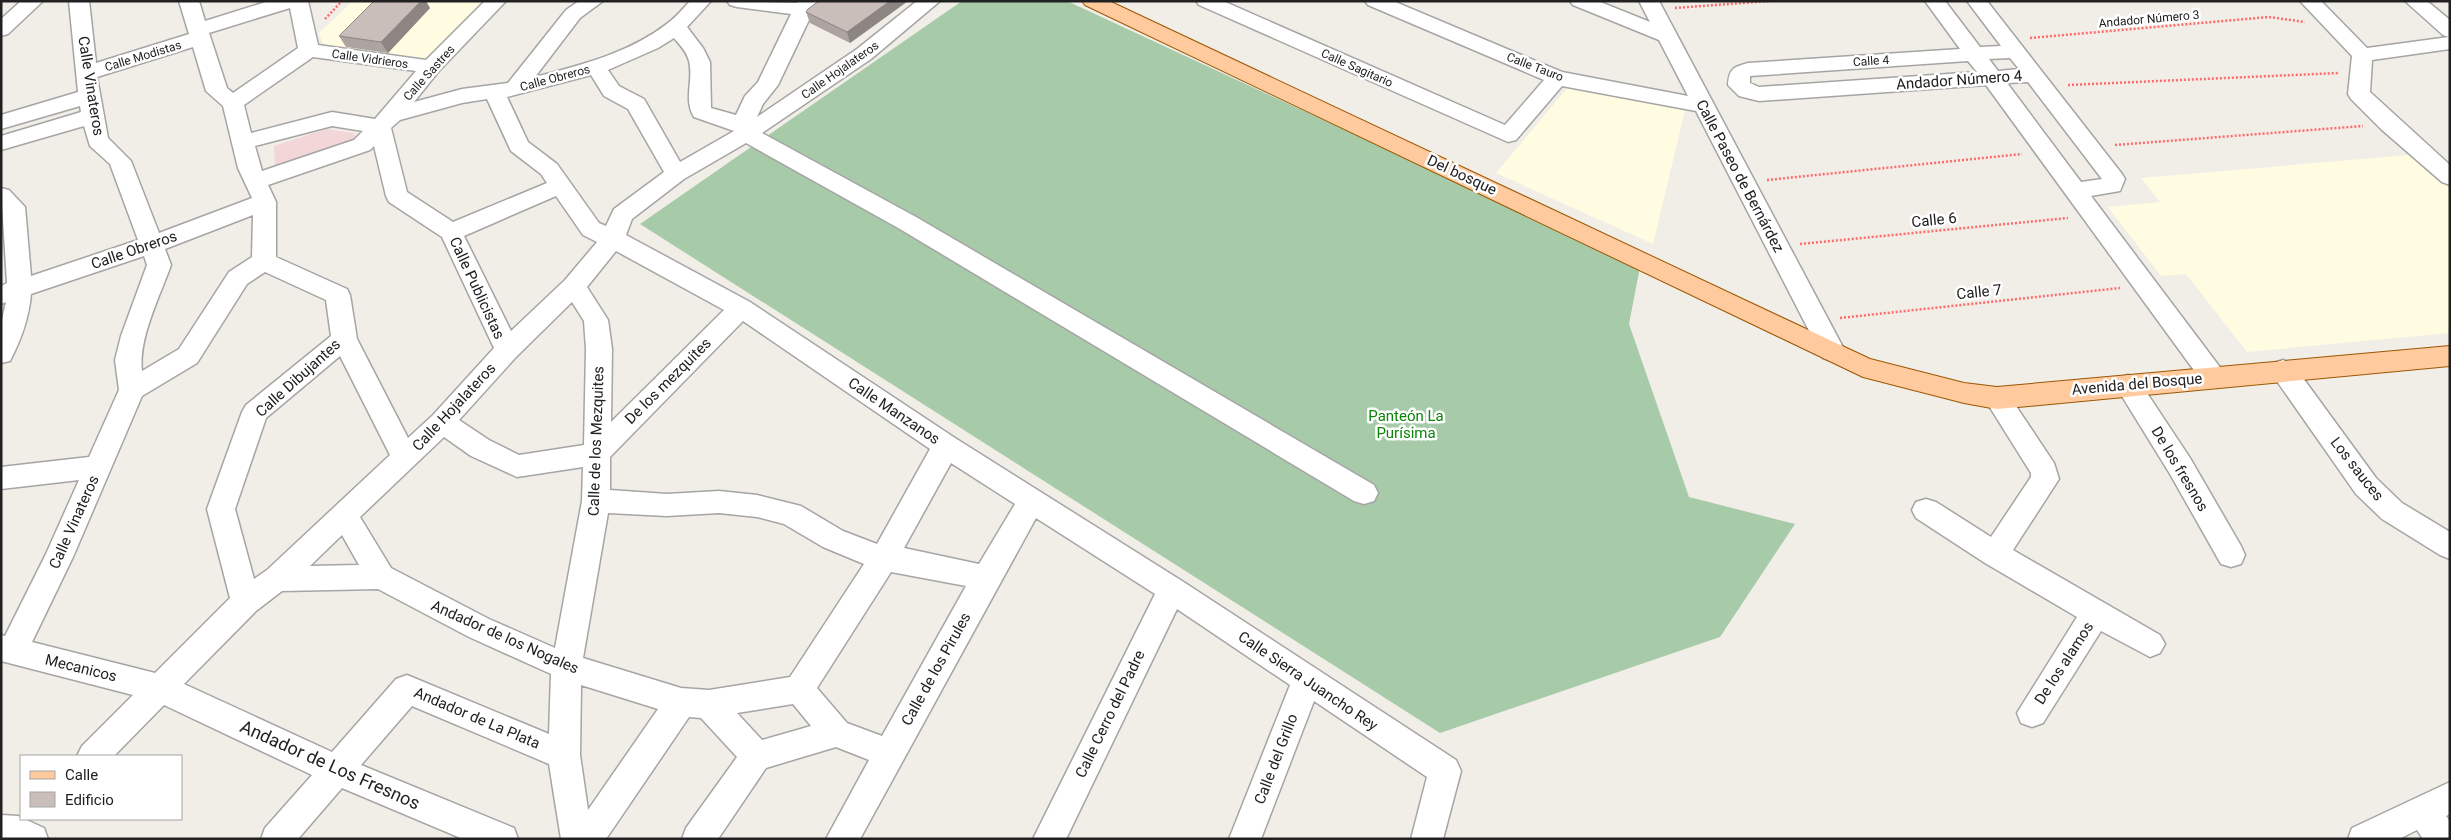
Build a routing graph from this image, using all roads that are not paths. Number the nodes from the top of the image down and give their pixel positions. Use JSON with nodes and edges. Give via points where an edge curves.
{"nodes":[{"id":1,"x":33,"y":1,"type":"edge"},
{"id":2,"x":79,"y":1,"type":"edge"},
{"id":3,"x":189,"y":1,"type":"edge"},
{"id":4,"x":290,"y":1,"type":"edge"},
{"id":5,"x":298,"y":1,"type":"edge"},
{"id":6,"x":496,"y":1,"type":"edge"},
{"id":7,"x":593,"y":1,"type":"edge"},
{"id":8,"x":701,"y":1,"type":"edge"},
{"id":9,"x":737,"y":1,"type":"edge"},
{"id":10,"x":930,"y":1,"type":"edge"},
{"id":11,"x":1092,"y":1,"type":"edge"},
{"id":12,"x":1206,"y":1,"type":"edge"},
{"id":13,"x":1259,"y":1,"type":"edge"},
{"id":14,"x":1375,"y":1,"type":"edge"},
{"id":15,"x":1580,"y":1,"type":"edge"},
{"id":16,"x":1935,"y":1,"type":"edge"},
{"id":17,"x":1977,"y":1,"type":"edge"},
{"id":18,"x":2310,"y":1,"type":"edge"},
{"id":19,"x":2415,"y":1,"type":"edge"},
{"id":20,"x":806,"y":6,"type":"edge"},
{"id":21,"x":1651,"y":6,"type":"edge"},
{"id":22,"x":1240,"y":17,"type":"junction"},
{"id":23,"x":676,"y":27,"type":"junction"},
{"id":24,"x":1,"y":30,"type":"edge"},
{"id":25,"x":2450,"y":31,"type":"edge"},
{"id":26,"x":199,"y":34,"type":"junction"},
{"id":27,"x":1667,"y":36,"type":"junction"},
{"id":28,"x":2450,"y":43,"type":"edge"},
{"id":29,"x":2011,"y":45,"type":"junction"},
{"id":30,"x":309,"y":50,"type":"junction"},
{"id":31,"x":1974,"y":54,"type":"junction"},
{"id":32,"x":2361,"y":64,"type":"junction"},
{"id":33,"x":431,"y":67,"type":"junction"},
{"id":34,"x":596,"y":67,"type":"junction"},
{"id":35,"x":87,"y":73,"type":"junction"},
{"id":36,"x":2034,"y":75,"type":"junction"},
{"id":37,"x":1557,"y":78,"type":"junction"},
{"id":38,"x":1992,"y":78,"type":"junction"},
{"id":39,"x":766,"y":85,"type":"junction"},
{"id":40,"x":1739,"y":85,"type":"joint"},
{"id":41,"x":505,"y":91,"type":"junction"},
{"id":42,"x":802,"y":97,"type":"junction"},
{"id":43,"x":233,"y":103,"type":"junction"},
{"id":44,"x":91,"y":106,"type":"junction"},
{"id":45,"x":1704,"y":106,"type":"junction"},
{"id":46,"x":386,"y":121,"type":"junction"},
{"id":47,"x":1,"y":122,"type":"edge"},
{"id":48,"x":744,"y":129,"type":"junction"},
{"id":49,"x":243,"y":142,"type":"junction"},
{"id":50,"x":1,"y":143,"type":"edge"},
{"id":51,"x":362,"y":145,"type":"joint"},
{"id":52,"x":676,"y":174,"type":"junction"},
{"id":53,"x":2450,"y":177,"type":"edge"},
{"id":54,"x":560,"y":186,"type":"junction"},
{"id":55,"x":2075,"y":190,"type":"junction"},
{"id":56,"x":261,"y":192,"type":"junction"},
{"id":57,"x":1,"y":196,"type":"edge"},
{"id":58,"x":451,"y":232,"type":"junction"},
{"id":59,"x":612,"y":240,"type":"junction"},
{"id":60,"x":150,"y":245,"type":"junction"},
{"id":61,"x":264,"y":261,"type":"junction"},
{"id":62,"x":574,"y":286,"type":"junction"},
{"id":63,"x":11,"y":292,"type":"edge"},
{"id":64,"x":741,"y":308,"type":"junction"},
{"id":65,"x":344,"y":338,"type":"junction"},
{"id":66,"x":506,"y":350,"type":"junction"},
{"id":67,"x":1832,"y":351,"type":"junction"},
{"id":68,"x":1,"y":354,"type":"edge"},
{"id":69,"x":2450,"y":356,"type":"edge"},
{"id":70,"x":2284,"y":370,"type":"junction"},
{"id":71,"x":2213,"y":377,"type":"junction"},
{"id":72,"x":2128,"y":385,"type":"junction"},
{"id":73,"x":132,"y":390,"type":"junction"},
{"id":74,"x":1997,"y":398,"type":"junction"},
{"id":75,"x":442,"y":422,"type":"junction"},
{"id":76,"x":946,"y":446,"type":"junction"},
{"id":77,"x":596,"y":454,"type":"junction"},
{"id":78,"x":405,"y":459,"type":"junction"},
{"id":79,"x":98,"y":467,"type":"junction"},
{"id":80,"x":1,"y":478,"type":"edge"},
{"id":81,"x":1364,"y":493,"type":"dead end"},
{"id":82,"x":596,"y":501,"type":"junction"},
{"id":83,"x":1031,"y":501,"type":"junction"},
{"id":84,"x":1926,"y":510,"type":"dead end"},
{"id":85,"x":344,"y":514,"type":"junction"},
{"id":86,"x":2450,"y":547,"type":"edge"},
{"id":87,"x":1995,"y":554,"type":"junction"},
{"id":88,"x":2231,"y":555,"type":"dead end"},
{"id":89,"x":883,"y":559,"type":"junction"},
{"id":90,"x":381,"y":577,"type":"junction"},
{"id":91,"x":986,"y":578,"type":"junction"},
{"id":92,"x":277,"y":579,"type":"junction"},
{"id":93,"x":1172,"y":590,"type":"junction"},
{"id":94,"x":246,"y":602,"type":"junction"},
{"id":95,"x":2096,"y":613,"type":"junction"},
{"id":96,"x":2150,"y":644,"type":"dead end"},
{"id":97,"x":7,"y":650,"type":"edge"},
{"id":98,"x":567,"y":667,"type":"junction"},
{"id":99,"x":1307,"y":680,"type":"junction"},
{"id":100,"x":160,"y":688,"type":"junction"},
{"id":101,"x":799,"y":690,"type":"junction"},
{"id":102,"x":695,"y":703,"type":"junction"},
{"id":103,"x":2032,"y":713,"type":"dead end"},
{"id":104,"x":836,"y":733,"type":"junction"},
{"id":105,"x":889,"y":753,"type":"junction"},
{"id":106,"x":93,"y":755,"type":"edge"},
{"id":107,"x":564,"y":755,"type":"junction"},
{"id":108,"x":756,"y":756,"type":"junction"},
{"id":109,"x":336,"y":770,"type":"junction"},
{"id":110,"x":2436,"y":803,"type":"edge"},
{"id":111,"x":277,"y":839,"type":"edge"},
{"id":112,"x":502,"y":839,"type":"edge"},
{"id":113,"x":577,"y":839,"type":"edge"},
{"id":114,"x":587,"y":839,"type":"edge"},
{"id":115,"x":698,"y":839,"type":"edge"},
{"id":116,"x":842,"y":839,"type":"edge"},
{"id":117,"x":1048,"y":839,"type":"edge"},
{"id":118,"x":1245,"y":839,"type":"edge"},
{"id":119,"x":1427,"y":839,"type":"edge"},
{"id":120,"x":2364,"y":839,"type":"edge"},
{"id":121,"x":2444,"y":839,"type":"edge"}],
"edges":[{"from":1,"to":24,"type":"street"},
{"from":2,"to":35,"type":"street","name":"Calle Vinateros"},
{"from":3,"to":26,"type":"street"},
{"from":4,"to":26,"type":"street"},
{"from":5,"to":30,"type":"street"},
{"from":6,"to":33,"type":"street","name":"Calle Sastres"},
{"from":7,"to":41,"type":"street","via":[[573,14]]},
{"from":8,"to":23,"type":"street","name":"Calle Obreros"},
{"from":9,"to":20,"type":"street"},
{"from":10,"to":42,"type":"street","name":"Calle Hojalateros","via":[[864,54]]},
{"from":11,"to":67,"type":"main road","name":"Del bosque"},
{"from":12,"to":22,"type":"street","name":"Calle Sagitario"},
{"from":13,"to":22,"type":"street"},
{"from":14,"to":37,"type":"street","name":"Calle Tauro"},
{"from":15,"to":27,"type":"street"},
{"from":16,"to":31,"type":"street"},
{"from":17,"to":29,"type":"street"},
{"from":18,"to":32,"type":"street","via":[[2332,23]]},
{"from":19,"to":25,"type":"street"},
{"from":20,"to":39,"type":"street"},
{"from":21,"to":27,"type":"street","name":"Calle Paseo de Bernárdez"},
{"from":22,"to":37,"type":"street","name":"Calle Sagitario","via":[[1508,135]]},
{"from":23,"to":34,"type":"street","name":"Calle Obreros","via":[[651,44]]},
{"from":23,"to":48,"type":"street","via":[[695,49],[700,64],[699,106],[702,112]]},
{"from":26,"to":35,"type":"street","name":"Calle Modistas"},
{"from":26,"to":43,"type":"street","via":[[217,91]]},
{"from":27,"to":45,"type":"street","name":"Calle Paseo de Bernárdez"},
{"from":28,"to":32,"type":"street"},
{"from":29,"to":31,"type":"street","name":"Calle 4"},
{"from":29,"to":36,"type":"street"},
{"from":30,"to":33,"type":"street","name":"Calle Vidrieros"},
{"from":30,"to":43,"type":"street"},
{"from":31,"to":38,"type":"street"},
{"from":31,"to":40,"type":"street","name":"Calle 4","via":[[1748,70],[1739,73]]},
{"from":32,"to":53,"type":"street","via":[[2359,94]]},
{"from":33,"to":46,"type":"street","name":"Calle Sastres"},
{"from":34,"to":41,"type":"street","name":"Calle Obreros"},
{"from":34,"to":52,"type":"street","via":[[611,91],[636,104]]},
{"from":35,"to":44,"type":"street","name":"Calle Vinateros"},
{"from":36,"to":38,"type":"street","name":"Andador Número 4"},
{"from":36,"to":55,"type":"street","via":[[2114,179],[2112,186]]},
{"from":37,"to":45,"type":"street","name":"Calle Tauro"},
{"from":38,"to":40,"type":"street","name":"Andador Número 4","via":[[1759,94],[1746,91]]},
{"from":38,"to":55,"type":"street"},
{"from":39,"to":42,"type":"street"},
{"from":39,"to":48,"type":"street","via":[[753,101]]},
{"from":41,"to":46,"type":"street","name":"Calle Obreros","via":[[462,96]]},
{"from":41,"to":54,"type":"street","name":"Calle Manzanos","via":[[519,146],[549,169]]},
{"from":42,"to":48,"type":"street","name":"Calle Hojalateros"},
{"from":43,"to":49,"type":"street"},
{"from":44,"to":47,"type":"street"},
{"from":44,"to":50,"type":"street"},
{"from":44,"to":60,"type":"street","name":"Calle Vinateros","via":[[98,141],[120,162]]},
{"from":45,"to":67,"type":"street","name":"Calle Paseo de Bernárdez"},
{"from":46,"to":49,"type":"street","via":[[332,119]]},
{"from":46,"to":51,"type":"street","name":"Calle Sastres"},
{"from":46,"to":58,"type":"street","name":"Calle Publicistas","via":[[398,196]]},
{"from":48,"to":52,"type":"street","name":"Calle Hojalateros"},
{"from":48,"to":81,"type":"street"},
{"from":49,"to":56,"type":"street","via":[[249,168]]},
{"from":51,"to":56,"type":"street","name":"Calle Obreros"},
{"from":52,"to":59,"type":"street","name":"Calle Hojalateros","via":[[622,215]]},
{"from":54,"to":58,"type":"street"},
{"from":54,"to":59,"type":"street","name":"Calle Manzanos","via":[[591,229]]},
{"from":55,"to":71,"type":"street"},
{"from":56,"to":60,"type":"street","name":"Calle Obreros"},
{"from":56,"to":61,"type":"street"},
{"from":57,"to":63,"type":"street","via":[[14,207]]},
{"from":58,"to":66,"type":"street","name":"Calle Publicistas"},
{"from":59,"to":62,"type":"street","name":"Calle Hojalateros"},
{"from":59,"to":64,"type":"street","name":"Calle Manzanos"},
{"from":60,"to":63,"type":"street","name":"Calle Obreros"},
{"from":60,"to":73,"type":"street","name":"Calle Vinateros","via":[[159,265],[133,336],[128,360]]},
{"from":61,"to":65,"type":"street","name":"Calle Dibujantes","via":[[338,295]]},
{"from":61,"to":73,"type":"street","via":[[238,278],[188,356]]},
{"from":62,"to":66,"type":"street","name":"Calle Hojalateros"},
{"from":62,"to":77,"type":"street","name":"Calle de los Mezquites","via":[[596,320],[599,349]]},
{"from":63,"to":68,"type":"street","via":[[18,316]]},
{"from":64,"to":76,"type":"street","name":"Calle Manzanos"},
{"from":64,"to":77,"type":"street","name":"De los mezquites"},
{"from":65,"to":78,"type":"street"},
{"from":65,"to":94,"type":"street","name":"Calle Dibujantes","via":[[255,412],[221,509]]},
{"from":66,"to":75,"type":"street","name":"Calle Hojalateros"},
{"from":67,"to":74,"type":"main road","name":"Avenida del Bosque","via":[[1863,366],[1964,393]]},
{"from":69,"to":70,"type":"main road","name":"Avenida del Bosque"},
{"from":70,"to":71,"type":"main road","name":"Avenida del Bosque"},
{"from":70,"to":86,"type":"street","name":"Los sauces","via":[[2366,486],[2392,511]]},
{"from":71,"to":72,"type":"main road","name":"Avenida del Bosque"},
{"from":72,"to":74,"type":"main road","name":"Avenida del Bosque"},
{"from":72,"to":88,"type":"street","name":"De los fresnos","via":[[2180,466]]},
{"from":73,"to":79,"type":"street","name":"Calle Vinateros"},
{"from":74,"to":87,"type":"street","via":[[2044,471],[2044,479]]},
{"from":75,"to":77,"type":"street","via":[[480,448],[517,466]]},
{"from":75,"to":78,"type":"street","name":"Calle Hojalateros"},
{"from":76,"to":83,"type":"street","name":"Calle Manzanos"},
{"from":76,"to":89,"type":"street"},
{"from":77,"to":82,"type":"street","name":"Calle de los Mezquites"},
{"from":78,"to":85,"type":"street","name":"Calle Hojalateros"},
{"from":79,"to":80,"type":"street"},
{"from":79,"to":97,"type":"street","name":"Calle Vinateros","via":[[59,557]]},
{"from":82,"to":89,"type":"street","via":[[667,505],[719,502],[757,506],[791,514],[833,539]]},
{"from":82,"to":98,"type":"street","name":"Calle de los Mezquites"},
{"from":83,"to":91,"type":"street","name":"Calle de los Pirules"},
{"from":83,"to":93,"type":"street","name":"Calle Manzanos"},
{"from":84,"to":87,"type":"street","name":"De los alamos"},
{"from":85,"to":90,"type":"street"},
{"from":85,"to":92,"type":"street","name":"Calle Hojalateros"},
{"from":87,"to":95,"type":"street","name":"De los alamos"},
{"from":89,"to":91,"type":"street"},
{"from":89,"to":101,"type":"street"},
{"from":90,"to":92,"type":"street"},
{"from":90,"to":98,"type":"street","name":"Andador de los Nogales","via":[[479,628]]},
{"from":91,"to":105,"type":"street","name":"Calle de los Pirules"},
{"from":92,"to":94,"type":"street","name":"Calle Hojalateros"},
{"from":93,"to":99,"type":"street","name":"Calle Sierra Juancho Rey"},
{"from":93,"to":117,"type":"street","name":"Calle Cerro del Padre"},
{"from":94,"to":100,"type":"street","name":"Calle Hojalateros"},
{"from":95,"to":96,"type":"street","name":"De los alamos"},
{"from":95,"to":103,"type":"street","name":"De los alamos"},
{"from":97,"to":100,"type":"street","name":"Mecanicos"},
{"from":98,"to":102,"type":"street","name":"Andador de los Nogales"},
{"from":98,"to":107,"type":"street","name":"Calle de los Mezquites"},
{"from":99,"to":118,"type":"street","name":"Calle del Grillo"},
{"from":99,"to":119,"type":"street","name":"Calle Sierra Juancho Rey","via":[[1444,771]]},
{"from":100,"to":106,"type":"street","name":"Calle Hojalateros"},
{"from":100,"to":109,"type":"street","name":"Andador de Los Fresnos"},
{"from":101,"to":102,"type":"street","name":"Andador de los Nogales"},
{"from":101,"to":104,"type":"street"},
{"from":102,"to":108,"type":"street"},
{"from":102,"to":114,"type":"street"},
{"from":104,"to":105,"type":"street"},
{"from":104,"to":108,"type":"street"},
{"from":105,"to":116,"type":"street","name":"Calle de los Pirules"},
{"from":107,"to":109,"type":"street","name":"Andador de La Plata","via":[[407,689]]},
{"from":107,"to":113,"type":"street","name":"Calle de los Mezquites"},
{"from":108,"to":115,"type":"street"},
{"from":109,"to":111,"type":"street","name":"Andador de La Plata"},
{"from":109,"to":112,"type":"street","name":"Andador de Los Fresnos"},
{"from":110,"to":120,"type":"street"},
{"from":110,"to":121,"type":"street"}]}
